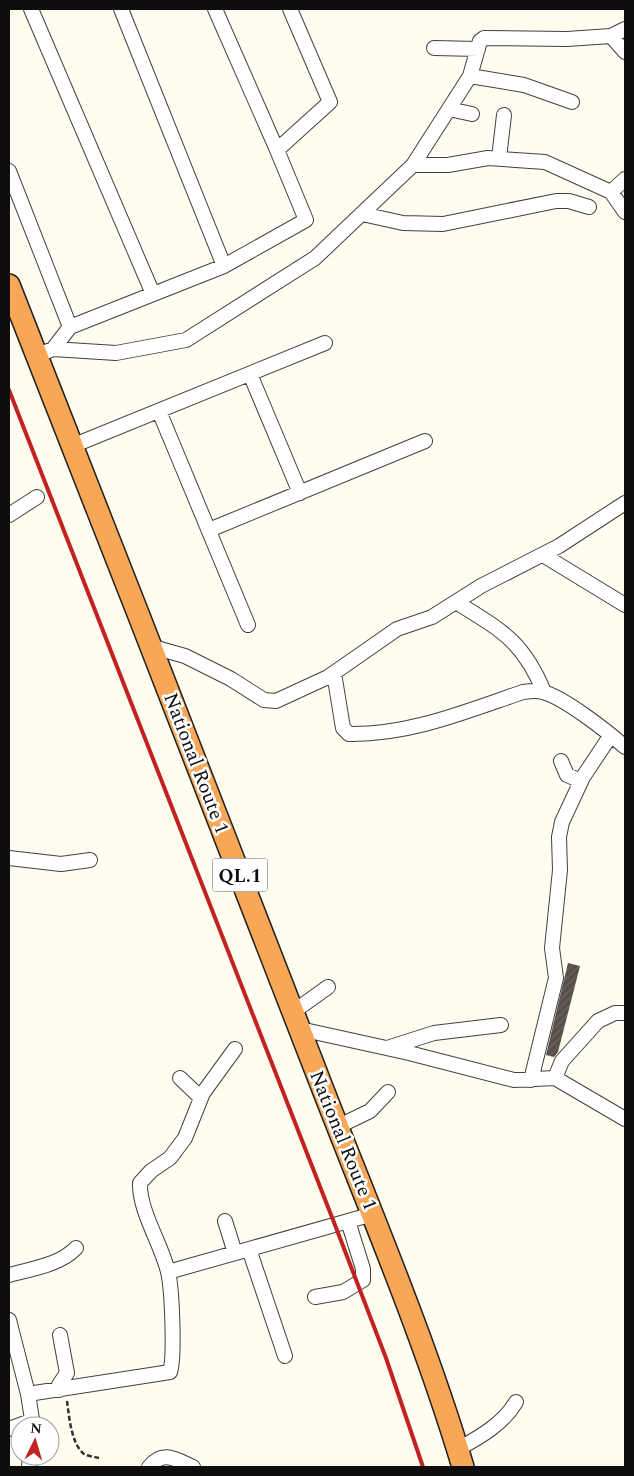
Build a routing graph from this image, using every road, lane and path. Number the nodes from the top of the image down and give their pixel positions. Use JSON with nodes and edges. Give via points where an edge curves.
{"nodes":[{"id":1,"x":32,"y":9,"type":"edge"},
{"id":2,"x":121,"y":9,"type":"edge"},
{"id":3,"x":215,"y":9,"type":"edge"},
{"id":4,"x":290,"y":9,"type":"edge"},
{"id":5,"x":625,"y":29,"type":"edge"},
{"id":6,"x":611,"y":36,"type":"junction"},
{"id":7,"x":434,"y":48,"type":"dead end"},
{"id":8,"x":478,"y":49,"type":"junction"},
{"id":9,"x":625,"y":52,"type":"edge"},
{"id":10,"x":470,"y":76,"type":"junction"},
{"id":11,"x":572,"y":102,"type":"dead end"},
{"id":12,"x":449,"y":110,"type":"junction"},
{"id":13,"x":472,"y":114,"type":"dead end"},
{"id":14,"x":504,"y":115,"type":"dead end"},
{"id":15,"x":278,"y":150,"type":"junction"},
{"id":16,"x":499,"y":158,"type":"junction"},
{"id":17,"x":413,"y":165,"type":"junction"},
{"id":18,"x":9,"y":171,"type":"edge"},
{"id":19,"x":625,"y":179,"type":"edge"},
{"id":20,"x":611,"y":192,"type":"junction"},
{"id":21,"x":589,"y":207,"type":"dead end"},
{"id":22,"x":625,"y":212,"type":"edge"},
{"id":23,"x":362,"y":214,"type":"junction"},
{"id":24,"x":224,"y":266,"type":"junction"},
{"id":25,"x":9,"y":285,"type":"edge"},
{"id":26,"x":154,"y":294,"type":"junction"},
{"id":27,"x":70,"y":327,"type":"junction"},
{"id":28,"x":325,"y":343,"type":"dead end"},
{"id":29,"x":45,"y":353,"type":"junction"},
{"id":30,"x":250,"y":374,"type":"junction"},
{"id":31,"x":160,"y":411,"type":"junction"},
{"id":32,"x":426,"y":442,"type":"dead end"},
{"id":33,"x":72,"y":446,"type":"junction"},
{"id":34,"x":300,"y":493,"type":"junction"},
{"id":35,"x":37,"y":497,"type":"dead end"},
{"id":36,"x":625,"y":503,"type":"edge"},
{"id":37,"x":9,"y":515,"type":"edge"},
{"id":38,"x":209,"y":530,"type":"junction"},
{"id":39,"x":543,"y":555,"type":"junction"},
{"id":40,"x":456,"y":602,"type":"junction"},
{"id":41,"x":625,"y":605,"type":"edge"},
{"id":42,"x":248,"y":625,"type":"dead end"},
{"id":43,"x":153,"y":647,"type":"junction"},
{"id":44,"x":334,"y":673,"type":"junction"},
{"id":45,"x":544,"y":692,"type":"junction"},
{"id":46,"x":611,"y":735,"type":"junction"},
{"id":47,"x":625,"y":747,"type":"edge"},
{"id":48,"x":561,"y":761,"type":"dead end"},
{"id":49,"x":581,"y":780,"type":"junction"},
{"id":50,"x":9,"y":858,"type":"edge"},
{"id":51,"x":90,"y":860,"type":"dead end"},
{"id":52,"x":328,"y":986,"type":"dead end"},
{"id":53,"x":625,"y":1013,"type":"edge"},
{"id":54,"x":297,"y":1021,"type":"junction"},
{"id":55,"x":501,"y":1025,"type":"dead end"},
{"id":56,"x":387,"y":1048,"type":"junction"},
{"id":57,"x":235,"y":1049,"type":"dead end"},
{"id":58,"x":180,"y":1078,"type":"dead end"},
{"id":59,"x":555,"y":1078,"type":"junction"},
{"id":60,"x":532,"y":1080,"type":"junction"},
{"id":61,"x":388,"y":1092,"type":"dead end"},
{"id":62,"x":201,"y":1098,"type":"junction"},
{"id":63,"x":625,"y":1119,"type":"edge"},
{"id":64,"x":337,"y":1127,"type":"junction"},
{"id":65,"x":373,"y":1214,"type":"junction"},
{"id":66,"x":225,"y":1220,"type":"dead end"},
{"id":67,"x":348,"y":1221,"type":"junction"},
{"id":68,"x":76,"y":1248,"type":"dead end"},
{"id":69,"x":242,"y":1251,"type":"junction"},
{"id":70,"x":168,"y":1272,"type":"junction"},
{"id":71,"x":9,"y":1275,"type":"edge"},
{"id":72,"x":315,"y":1297,"type":"dead end"},
{"id":73,"x":9,"y":1320,"type":"edge"},
{"id":74,"x":60,"y":1335,"type":"dead end"},
{"id":75,"x":285,"y":1356,"type":"dead end"},
{"id":76,"x":62,"y":1390,"type":"junction"},
{"id":77,"x":28,"y":1394,"type":"junction"},
{"id":78,"x":516,"y":1402,"type":"dead end"},
{"id":79,"x":32,"y":1416,"type":"edge"},
{"id":80,"x":99,"y":1458,"type":"dead end"},
{"id":81,"x":460,"y":1458,"type":"edge"},
{"id":82,"x":149,"y":1467,"type":"edge"},
{"id":83,"x":192,"y":1467,"type":"edge"}],
"edges":[{"from":1,"to":26,"type":"street"},
{"from":2,"to":24,"type":"street"},
{"from":3,"to":15,"type":"street"},
{"from":4,"to":15,"type":"street","via":[[330,102]]},
{"from":5,"to":6,"type":"street"},
{"from":6,"to":8,"type":"street","via":[[558,40],[484,38]]},
{"from":6,"to":9,"type":"street"},
{"from":7,"to":8,"type":"street"},
{"from":8,"to":10,"type":"street"},
{"from":10,"to":11,"type":"street","via":[[524,85]]},
{"from":10,"to":12,"type":"street"},
{"from":12,"to":13,"type":"street"},
{"from":12,"to":17,"type":"street"},
{"from":14,"to":16,"type":"street"},
{"from":15,"to":24,"type":"street","via":[[306,220]]},
{"from":16,"to":17,"type":"street","via":[[448,165]]},
{"from":16,"to":20,"type":"street","via":[[545,162]]},
{"from":17,"to":23,"type":"street"},
{"from":18,"to":27,"type":"street"},
{"from":19,"to":20,"type":"street"},
{"from":20,"to":22,"type":"street"},
{"from":21,"to":23,"type":"street","via":[[570,201],[556,201],[443,224],[403,223]]},
{"from":23,"to":29,"type":"street","via":[[315,258],[186,340],[116,353]]},
{"from":24,"to":26,"type":"street"},
{"from":25,"to":29,"type":"highway","name":"National Route 1","number":"QL.1"},
{"from":26,"to":27,"type":"street"},
{"from":27,"to":29,"type":"street"},
{"from":28,"to":30,"type":"street"},
{"from":29,"to":33,"type":"highway","name":"National Route 1","number":"QL.1"},
{"from":30,"to":31,"type":"street"},
{"from":30,"to":34,"type":"street"},
{"from":31,"to":33,"type":"street"},
{"from":31,"to":38,"type":"street"},
{"from":32,"to":34,"type":"street"},
{"from":33,"to":43,"type":"highway","name":"National Route 1","number":"QL.1"},
{"from":34,"to":38,"type":"street"},
{"from":35,"to":37,"type":"street"},
{"from":36,"to":39,"type":"street"},
{"from":38,"to":42,"type":"street"},
{"from":39,"to":40,"type":"street"},
{"from":39,"to":41,"type":"street"},
{"from":40,"to":44,"type":"street","via":[[432,617],[397,628]]},
{"from":40,"to":45,"type":"street","via":[[504,632],[524,652]]},
{"from":43,"to":44,"type":"street","via":[[185,656],[264,700],[276,701]]},
{"from":43,"to":54,"type":"highway","name":"National Route 1","number":"QL.1"},
{"from":44,"to":45,"type":"street","via":[[343,728],[349,734],[372,734],[430,724],[524,692]]},
{"from":45,"to":46,"type":"street"},
{"from":46,"to":47,"type":"street"},
{"from":46,"to":49,"type":"street"},
{"from":48,"to":49,"type":"street","via":[[568,775]]},
{"from":49,"to":60,"type":"street","via":[[559,837],[560,870],[552,948],[556,978]]},
{"from":50,"to":51,"type":"street","via":[[61,864]]},
{"from":52,"to":54,"type":"street"},
{"from":53,"to":59,"type":"street","via":[[615,1013],[598,1021],[562,1061]]},
{"from":54,"to":56,"type":"street"},
{"from":54,"to":64,"type":"highway","name":"National Route 1","number":"QL.1"},
{"from":55,"to":56,"type":"street","via":[[434,1032]]},
{"from":56,"to":60,"type":"street","via":[[495,1076]]},
{"from":57,"to":62,"type":"street"},
{"from":58,"to":62,"type":"street"},
{"from":59,"to":60,"type":"street"},
{"from":59,"to":63,"type":"street"},
{"from":61,"to":64,"type":"street","via":[[370,1111]]},
{"from":62,"to":70,"type":"street","via":[[186,1138],[170,1158],[151,1170],[140,1183]]},
{"from":64,"to":65,"type":"highway","name":"National Route 1","number":"QL.1"},
{"from":65,"to":67,"type":"street"},
{"from":65,"to":81,"type":"highway","name":"National Route 1","number":"QL.1","via":[[425,1350]]},
{"from":66,"to":69,"type":"street"},
{"from":67,"to":69,"type":"street"},
{"from":67,"to":72,"type":"street","via":[[363,1269],[363,1280],[343,1292]]},
{"from":68,"to":71,"type":"street","via":[[60,1259]]},
{"from":69,"to":70,"type":"street"},
{"from":69,"to":75,"type":"street"},
{"from":70,"to":76,"type":"street","via":[[172,1338],[170,1372]]},
{"from":73,"to":77,"type":"street"},
{"from":74,"to":76,"type":"street","via":[[67,1374],[59,1385]]},
{"from":76,"to":77,"type":"street"},
{"from":76,"to":80,"type":"path","via":[[69,1423],[80,1449],[84,1454]]},
{"from":77,"to":79,"type":"street"},
{"from":78,"to":81,"type":"street","via":[[510,1414]]},
{"from":82,"to":83,"type":"street","via":[[164,1457]]}]}
